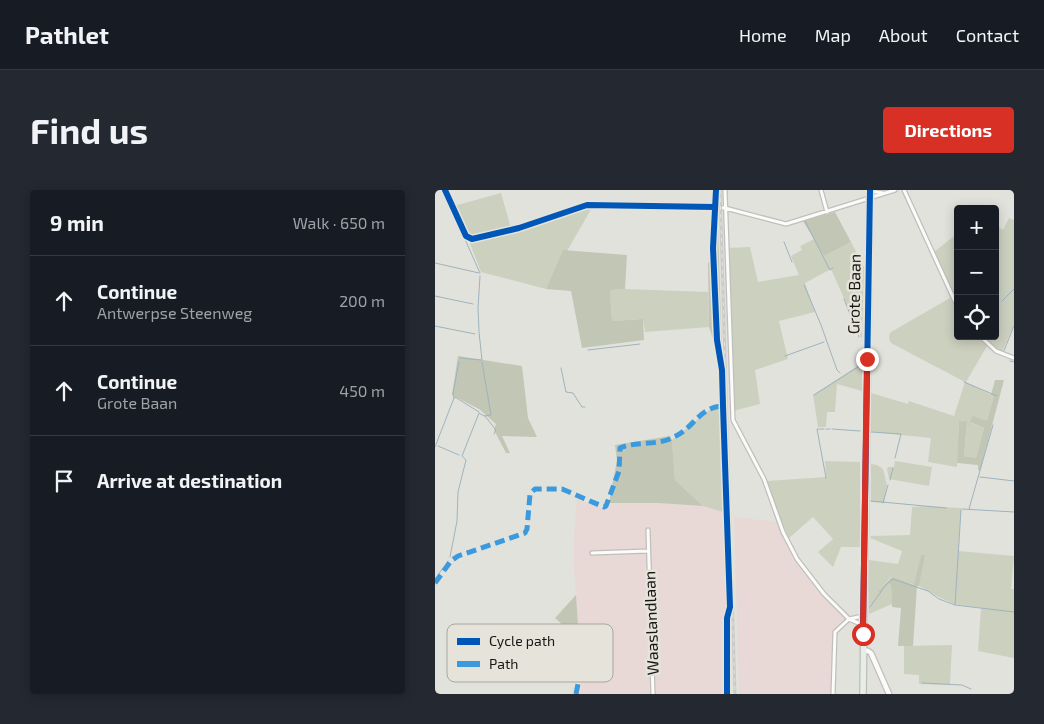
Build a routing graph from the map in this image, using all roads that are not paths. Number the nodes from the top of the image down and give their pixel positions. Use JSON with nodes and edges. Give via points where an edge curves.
{"nodes":[{"id":1,"x":716,"y":190,"type":"edge"},
{"id":2,"x":725,"y":190,"type":"edge"},
{"id":3,"x":821,"y":190,"type":"edge"},
{"id":4,"x":870,"y":190,"type":"edge"},
{"id":5,"x":895,"y":190,"type":"edge"},
{"id":6,"x":904,"y":190,"type":"edge"},
{"id":7,"x":884,"y":194,"type":"junction"},
{"id":8,"x":869,"y":199,"type":"junction"},
{"id":9,"x":665,"y":206,"type":"dead end"},
{"id":10,"x":714,"y":207,"type":"junction"},
{"id":11,"x":725,"y":208,"type":"junction"},
{"id":12,"x":827,"y":212,"type":"junction"},
{"id":13,"x":954,"y":299,"type":"edge"},
{"id":14,"x":984,"y":340,"type":"edge"},
{"id":15,"x":1014,"y":358,"type":"edge"},
{"id":16,"x":648,"y":530,"type":"dead end"},
{"id":17,"x":648,"y":551,"type":"junction"},
{"id":18,"x":592,"y":553,"type":"dead end"},
{"id":19,"x":863,"y":616,"type":"junction"},
{"id":20,"x":849,"y":619,"type":"junction"},
{"id":21,"x":863,"y":625,"type":"junction"},
{"id":22,"x":863,"y":650,"type":"junction"},
{"id":23,"x":653,"y":694,"type":"edge"},
{"id":24,"x":833,"y":694,"type":"edge"},
{"id":25,"x":863,"y":694,"type":"edge"},
{"id":26,"x":889,"y":694,"type":"edge"}],
"edges":[{"from":1,"to":10,"type":"street"},
{"from":2,"to":11,"type":"street"},
{"from":3,"to":12,"type":"street"},
{"from":4,"to":7,"type":"street"},
{"from":4,"to":8,"type":"main road","name":"Grote Baan"},
{"from":5,"to":7,"type":"street"},
{"from":6,"to":13,"type":"street"},
{"from":7,"to":8,"type":"street"},
{"from":8,"to":12,"type":"street"},
{"from":8,"to":19,"type":"main road","name":"Grote Baan"},
{"from":9,"to":10,"type":"street"},
{"from":10,"to":11,"type":"street"},
{"from":11,"to":12,"type":"street","via":[[786,224]]},
{"from":11,"to":20,"type":"street","via":[[735,426],[767,487],[783,532],[797,559],[824,594]]},
{"from":14,"to":15,"type":"street","via":[[996,351]]},
{"from":16,"to":17,"type":"street","name":"Waaslandlaan"},
{"from":17,"to":18,"type":"street","name":"Waaslandlaan"},
{"from":17,"to":23,"type":"street","name":"Waaslandlaan"},
{"from":19,"to":20,"type":"street"},
{"from":19,"to":21,"type":"main road","name":"Grote Baan"},
{"from":20,"to":21,"type":"street"},
{"from":20,"to":24,"type":"street","via":[[834,634]]},
{"from":21,"to":22,"type":"main road","name":"Grote Baan"},
{"from":22,"to":25,"type":"main road","name":"Grote Baan"},
{"from":22,"to":26,"type":"street","via":[[871,653]]}]}
